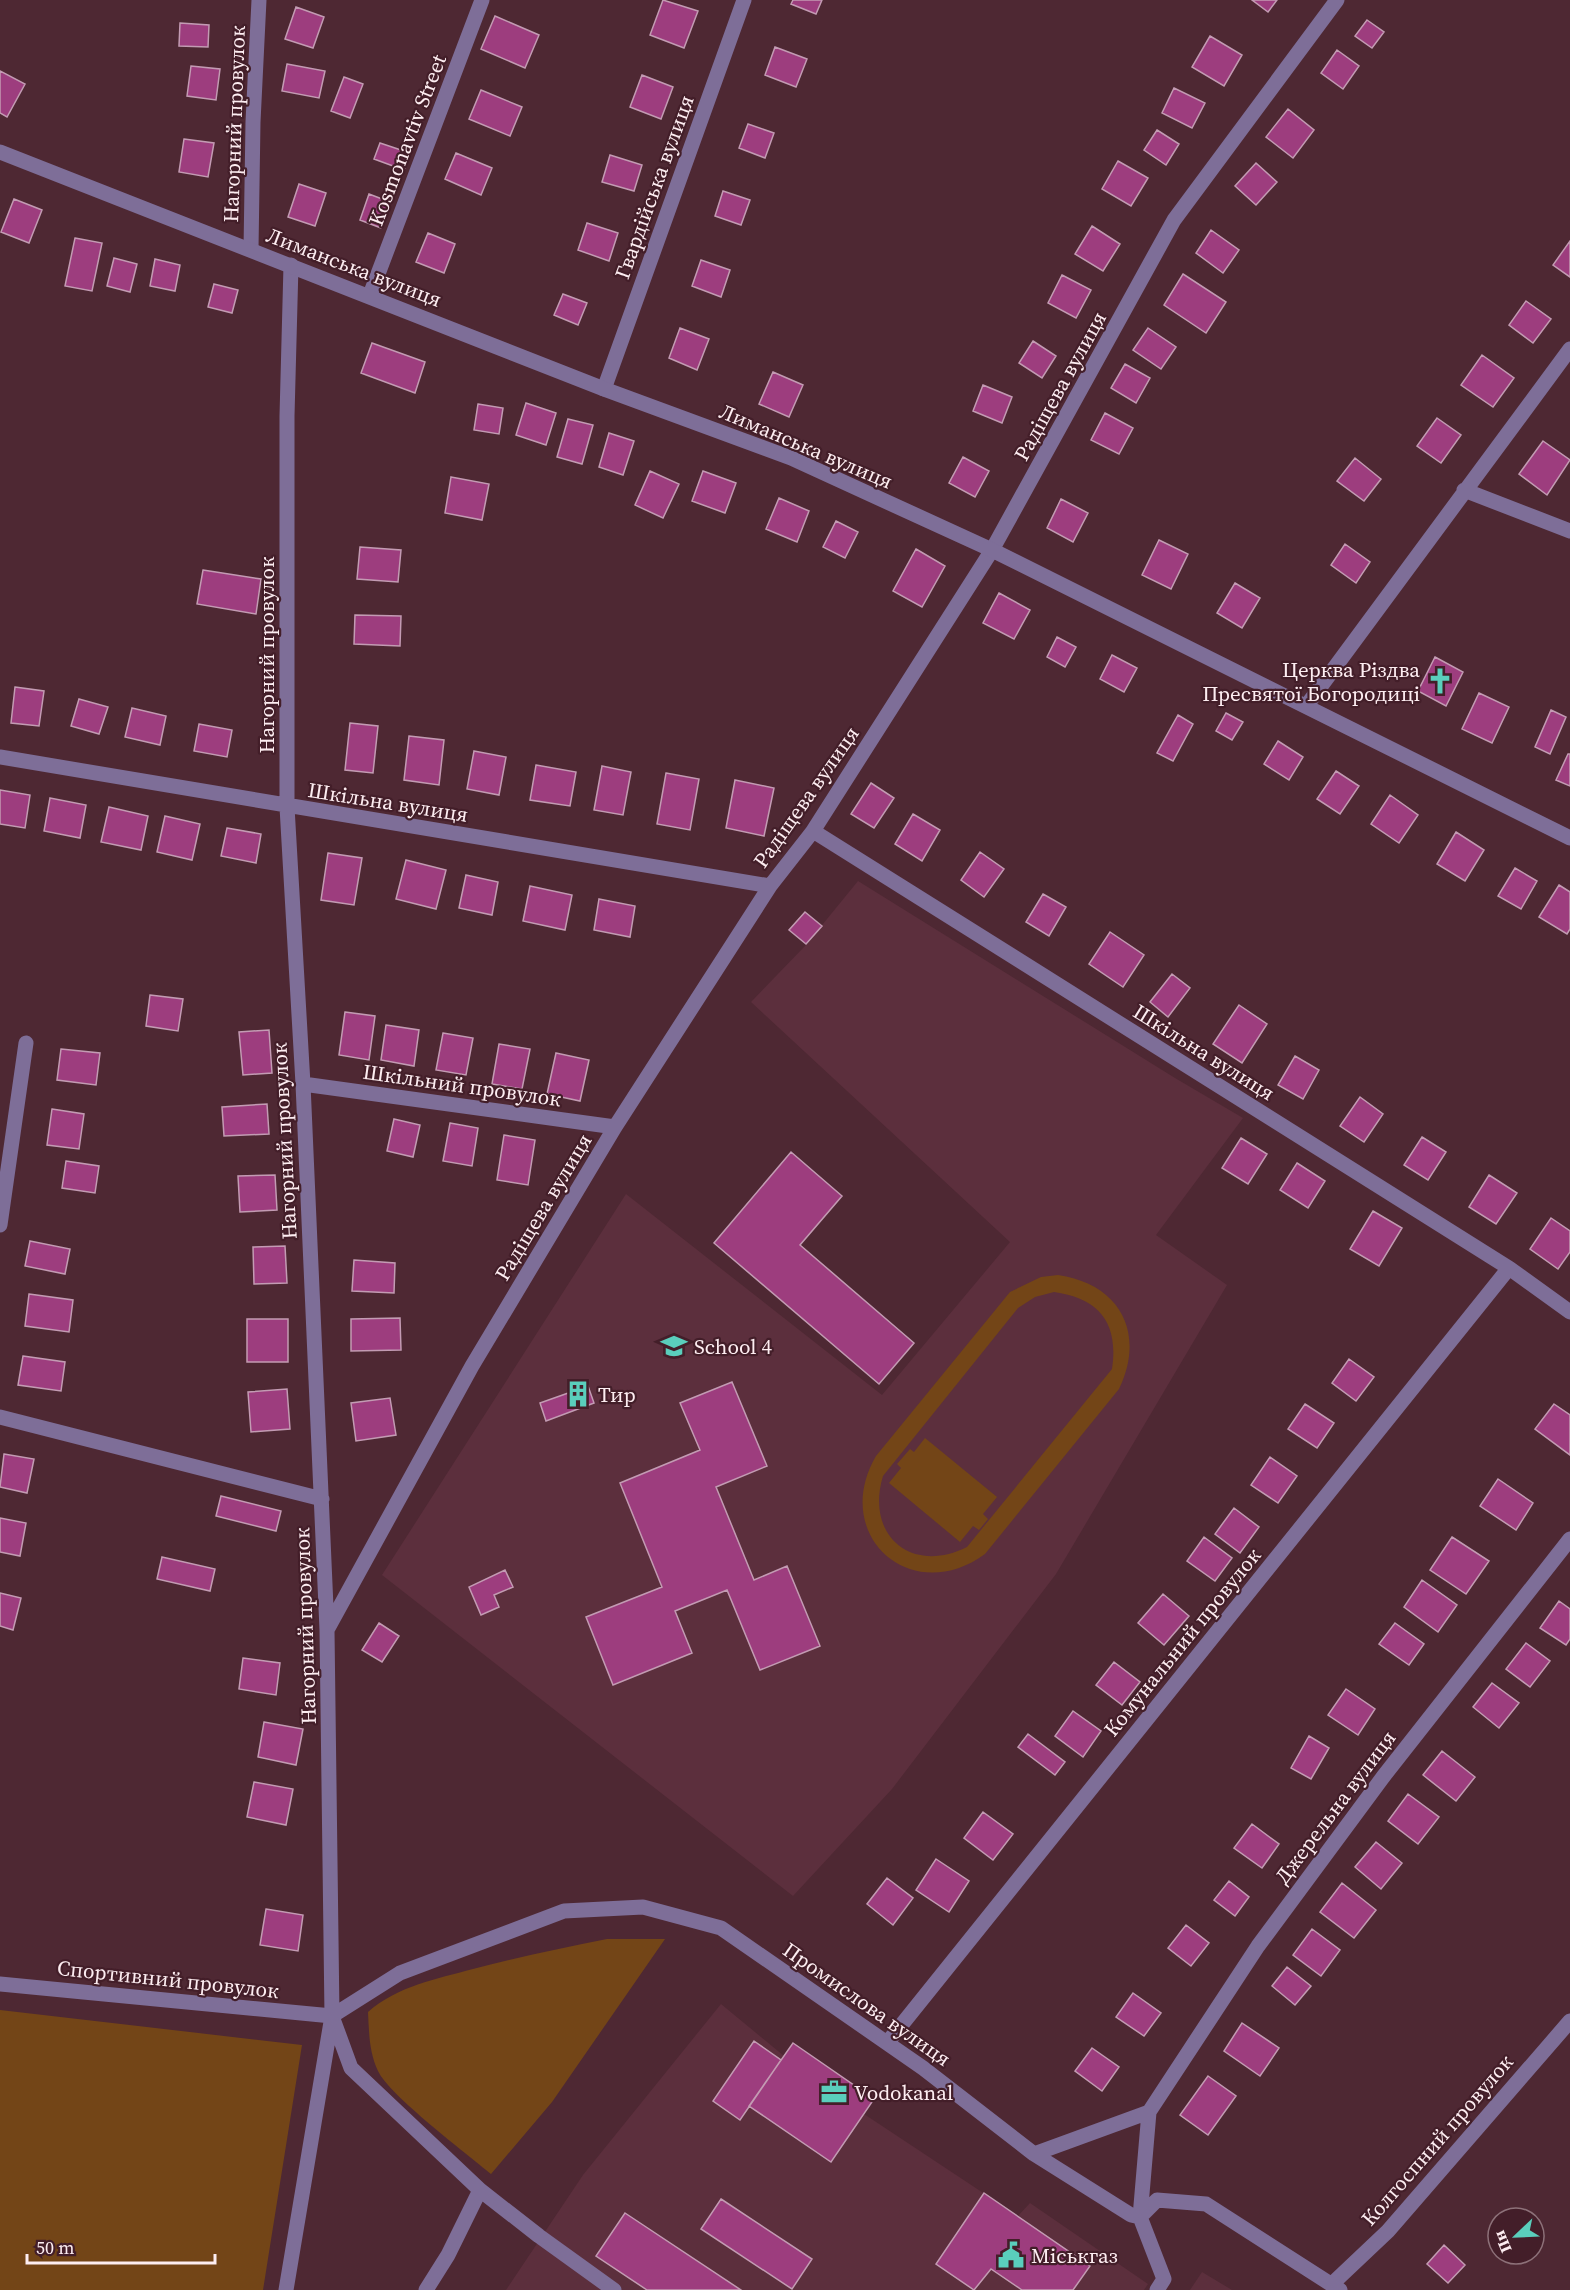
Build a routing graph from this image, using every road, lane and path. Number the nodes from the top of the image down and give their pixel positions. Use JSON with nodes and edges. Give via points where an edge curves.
{"nodes":[{"id":1,"x":259,"y":0,"type":"edge"},
{"id":2,"x":482,"y":0,"type":"edge"},
{"id":3,"x":744,"y":0,"type":"edge"},
{"id":4,"x":1337,"y":0,"type":"edge"},
{"id":5,"x":0,"y":152,"type":"edge"},
{"id":6,"x":251,"y":249,"type":"junction"},
{"id":7,"x":291,"y":265,"type":"junction"},
{"id":8,"x":370,"y":295,"type":"junction"},
{"id":9,"x":1570,"y":349,"type":"edge"},
{"id":10,"x":604,"y":389,"type":"junction"},
{"id":11,"x":1464,"y":490,"type":"junction"},
{"id":12,"x":1570,"y":531,"type":"edge"},
{"id":13,"x":992,"y":550,"type":"junction"},
{"id":14,"x":1307,"y":705,"type":"junction"},
{"id":15,"x":0,"y":757,"type":"edge"},
{"id":16,"x":287,"y":807,"type":"junction"},
{"id":17,"x":813,"y":831,"type":"junction"},
{"id":18,"x":1570,"y":838,"type":"edge"},
{"id":19,"x":770,"y":886,"type":"junction"},
{"id":20,"x":26,"y":1043,"type":"dead end"},
{"id":21,"x":303,"y":1084,"type":"junction"},
{"id":22,"x":615,"y":1127,"type":"junction"},
{"id":23,"x":0,"y":1225,"type":"edge"},
{"id":24,"x":1509,"y":1268,"type":"junction"},
{"id":25,"x":1570,"y":1312,"type":"edge"},
{"id":26,"x":0,"y":1417,"type":"edge"},
{"id":27,"x":322,"y":1498,"type":"junction"},
{"id":28,"x":1570,"y":1539,"type":"edge"},
{"id":29,"x":327,"y":1630,"type":"junction"},
{"id":30,"x":0,"y":1984,"type":"edge"},
{"id":31,"x":332,"y":2016,"type":"junction"},
{"id":32,"x":1570,"y":2021,"type":"edge"},
{"id":33,"x":887,"y":2043,"type":"junction"},
{"id":34,"x":1149,"y":2112,"type":"junction"},
{"id":35,"x":1034,"y":2154,"type":"junction"},
{"id":36,"x":480,"y":2190,"type":"junction"},
{"id":37,"x":1140,"y":2217,"type":"junction"},
{"id":38,"x":1336,"y":2287,"type":"edge"},
{"id":39,"x":286,"y":2290,"type":"edge"},
{"id":40,"x":426,"y":2290,"type":"edge"},
{"id":41,"x":614,"y":2290,"type":"edge"},
{"id":42,"x":1157,"y":2290,"type":"edge"}],
"edges":[{"from":1,"to":6,"type":"street","name":"Нагорний провулок"},
{"from":2,"to":8,"type":"street","name":"Kosmonavtiv Street"},
{"from":3,"to":10,"type":"street","name":"Гвардійська вулиця"},
{"from":4,"to":13,"type":"street","name":"Радіщева вулиця","via":[[1174,220]]},
{"from":5,"to":6,"type":"street","name":"Лиманська вулиця"},
{"from":6,"to":7,"type":"street","name":"Лиманська вулиця"},
{"from":7,"to":8,"type":"street","name":"Лиманська вулиця"},
{"from":7,"to":16,"type":"street","name":"Нагорний провулок"},
{"from":8,"to":10,"type":"street","name":"Лиманська вулиця"},
{"from":9,"to":11,"type":"street"},
{"from":10,"to":13,"type":"street","name":"Лиманська вулиця","via":[[791,458]]},
{"from":11,"to":12,"type":"street"},
{"from":11,"to":14,"type":"street"},
{"from":13,"to":14,"type":"street","name":"Лиманська вулиця"},
{"from":13,"to":17,"type":"street","name":"Радіщева вулиця"},
{"from":14,"to":18,"type":"street","name":"Лиманська вулиця"},
{"from":15,"to":16,"type":"street","name":"Шкільна вулиця"},
{"from":16,"to":19,"type":"street","name":"Шкільна вулиця"},
{"from":16,"to":21,"type":"street","name":"Нагорний провулок"},
{"from":17,"to":19,"type":"street","name":"Радіщева вулиця"},
{"from":17,"to":24,"type":"street","name":"Шкільна вулиця"},
{"from":19,"to":22,"type":"street","name":"Радіщева вулиця"},
{"from":20,"to":23,"type":"street"},
{"from":21,"to":22,"type":"street","name":"Шкільний провулок"},
{"from":21,"to":27,"type":"street","name":"Нагорний провулок"},
{"from":22,"to":29,"type":"street","name":"Радіщева вулиця","via":[[472,1365]]},
{"from":24,"to":25,"type":"street","name":"Шкільна вулиця"},
{"from":24,"to":33,"type":"street","name":"Комунальний провулок"},
{"from":26,"to":27,"type":"street"},
{"from":27,"to":29,"type":"street","name":"Нагорний провулок"},
{"from":28,"to":34,"type":"street","name":"Джерельна вулиця","via":[[1383,1777],[1265,1937]]},
{"from":29,"to":31,"type":"street","name":"Нагорний провулок"},
{"from":30,"to":31,"type":"street","name":"Спортивний провулок"},
{"from":31,"to":33,"type":"street","name":"Промислова вулиця","via":[[400,1973],[564,1911],[644,1907],[721,1928]]},
{"from":31,"to":36,"type":"street","via":[[351,2068]]},
{"from":31,"to":39,"type":"street"},
{"from":32,"to":38,"type":"street","name":"Колгоспний провулок"},
{"from":33,"to":35,"type":"street","name":"Промислова вулиця"},
{"from":34,"to":35,"type":"street"},
{"from":34,"to":37,"type":"street"},
{"from":35,"to":37,"type":"street","name":"Промислова вулиця","via":[[1131,2216]]},
{"from":36,"to":40,"type":"street","via":[[448,2256]]},
{"from":36,"to":41,"type":"street"},
{"from":37,"to":38,"type":"street","via":[[1157,2200],[1206,2204]]},
{"from":37,"to":42,"type":"street","via":[[1164,2279]]}]}
